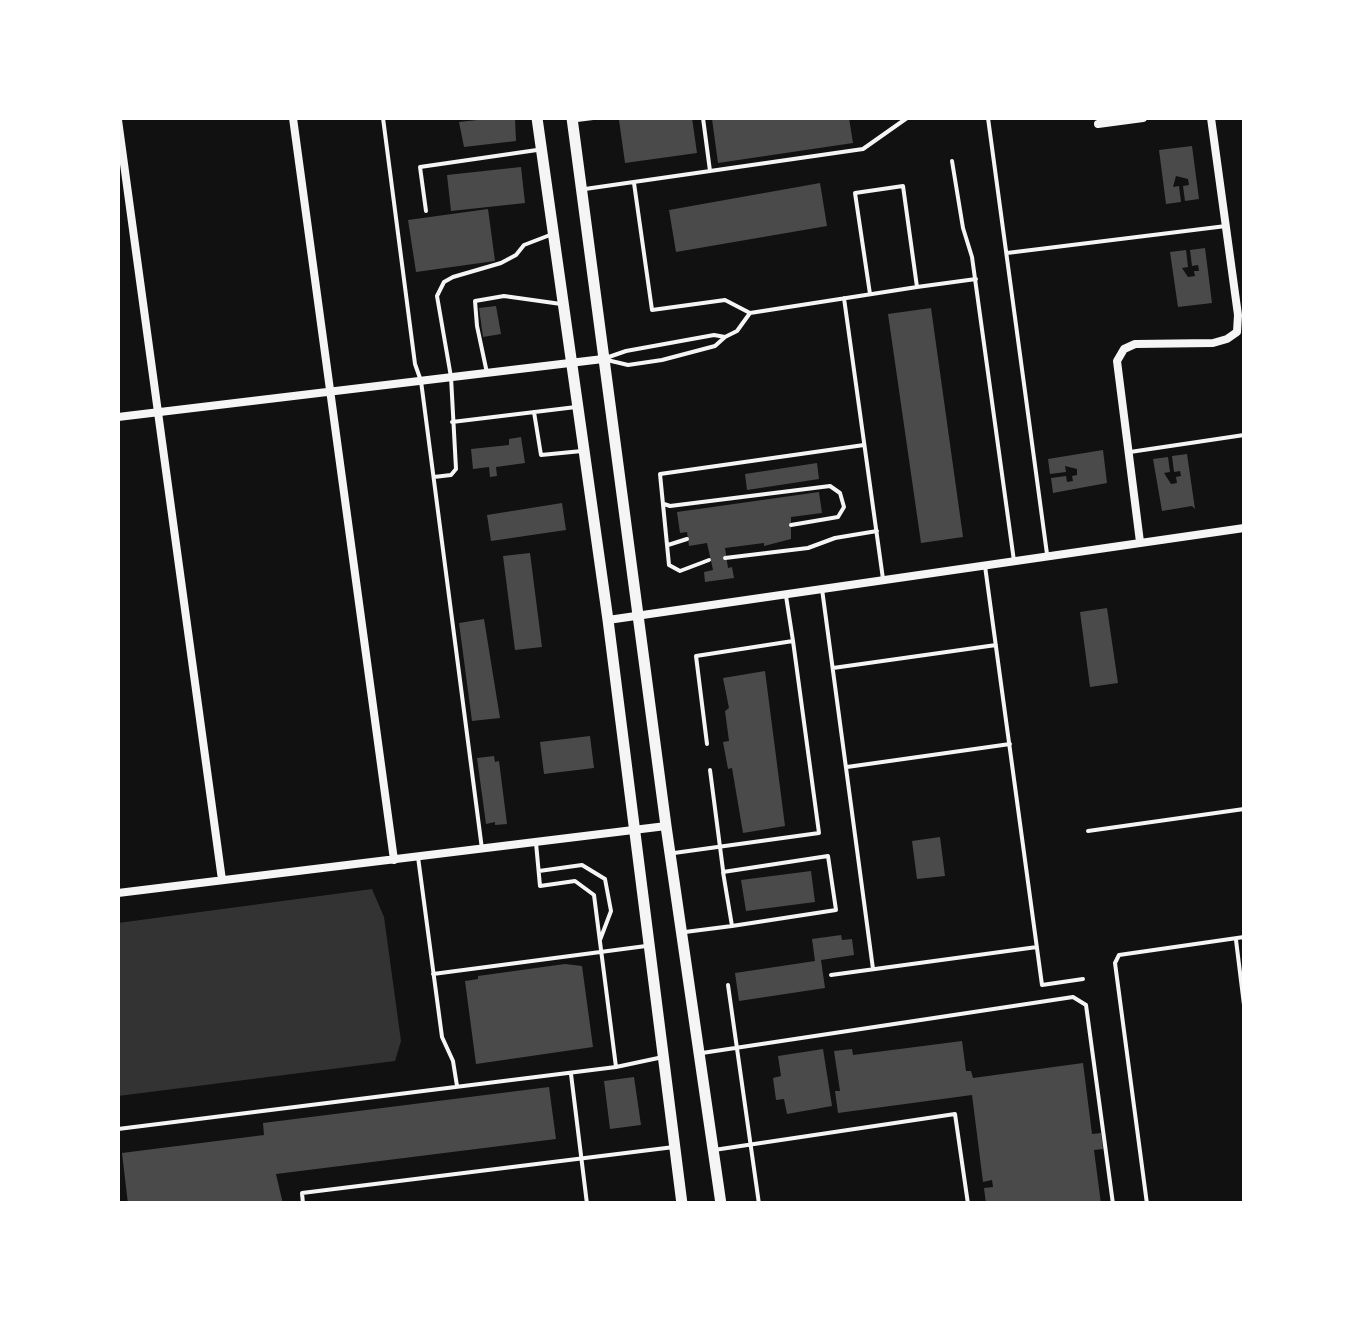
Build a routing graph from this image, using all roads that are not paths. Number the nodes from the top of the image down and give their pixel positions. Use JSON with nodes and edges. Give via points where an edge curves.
{"nodes":[{"id":1,"x":292,"y":118,"type":"edge"},
{"id":2,"x":383,"y":118,"type":"edge"},
{"id":3,"x":537,"y":118,"type":"edge"},
{"id":4,"x":594,"y":118,"type":"edge"},
{"id":5,"x":703,"y":118,"type":"edge"},
{"id":6,"x":906,"y":118,"type":"edge"},
{"id":7,"x":988,"y":118,"type":"edge"},
{"id":8,"x":1144,"y":118,"type":"edge"},
{"id":9,"x":1211,"y":118,"type":"edge"},
{"id":10,"x":572,"y":119,"type":"edge"},
{"id":11,"x":118,"y":120,"type":"edge"},
{"id":12,"x":1098,"y":124,"type":"dead end"},
{"id":13,"x":542,"y":149,"type":"junction"},
{"id":14,"x":952,"y":161,"type":"dead end"},
{"id":15,"x":710,"y":171,"type":"junction"},
{"id":16,"x":634,"y":182,"type":"junction"},
{"id":17,"x":581,"y":190,"type":"junction"},
{"id":18,"x":426,"y":211,"type":"dead end"},
{"id":19,"x":1226,"y":226,"type":"junction"},
{"id":20,"x":554,"y":233,"type":"junction"},
{"id":21,"x":1006,"y":254,"type":"junction"},
{"id":22,"x":976,"y":279,"type":"junction"},
{"id":23,"x":918,"y":286,"type":"junction"},
{"id":24,"x":870,"y":294,"type":"junction"},
{"id":25,"x":844,"y":298,"type":"junction"},
{"id":26,"x":564,"y":304,"type":"junction"},
{"id":27,"x":750,"y":313,"type":"junction"},
{"id":28,"x":725,"y":337,"type":"junction"},
{"id":29,"x":603,"y":359,"type":"junction"},
{"id":30,"x":572,"y":362,"type":"junction"},
{"id":31,"x":487,"y":373,"type":"junction"},
{"id":32,"x":451,"y":377,"type":"junction"},
{"id":33,"x":421,"y":381,"type":"junction"},
{"id":34,"x":331,"y":392,"type":"junction"},
{"id":35,"x":578,"y":407,"type":"junction"},
{"id":36,"x":157,"y":412,"type":"junction"},
{"id":37,"x":534,"y":412,"type":"junction"},
{"id":38,"x":118,"y":417,"type":"edge"},
{"id":39,"x":452,"y":422,"type":"junction"},
{"id":40,"x":1244,"y":436,"type":"edge"},
{"id":41,"x":864,"y":445,"type":"junction"},
{"id":42,"x":584,"y":451,"type":"junction"},
{"id":43,"x":1128,"y":453,"type":"junction"},
{"id":44,"x":434,"y":477,"type":"junction"},
{"id":45,"x":664,"y":504,"type":"junction"},
{"id":46,"x":791,"y":525,"type":"dead end"},
{"id":47,"x":1244,"y":528,"type":"edge"},
{"id":48,"x":876,"y":531,"type":"junction"},
{"id":49,"x":687,"y":539,"type":"dead end"},
{"id":50,"x":1140,"y":542,"type":"junction"},
{"id":51,"x":666,"y":550,"type":"junction"},
{"id":52,"x":1047,"y":555,"type":"junction"},
{"id":53,"x":725,"y":558,"type":"dead end"},
{"id":54,"x":709,"y":560,"type":"dead end"},
{"id":55,"x":1014,"y":562,"type":"junction"},
{"id":56,"x":985,"y":566,"type":"junction"},
{"id":57,"x":883,"y":580,"type":"junction"},
{"id":58,"x":822,"y":589,"type":"junction"},
{"id":59,"x":786,"y":594,"type":"junction"},
{"id":60,"x":638,"y":616,"type":"junction"},
{"id":61,"x":608,"y":620,"type":"junction"},
{"id":62,"x":793,"y":641,"type":"junction"},
{"id":63,"x":996,"y":645,"type":"junction"},
{"id":64,"x":832,"y":668,"type":"junction"},
{"id":65,"x":707,"y":744,"type":"dead end"},
{"id":66,"x":1010,"y":744,"type":"junction"},
{"id":67,"x":846,"y":768,"type":"junction"},
{"id":68,"x":710,"y":770,"type":"dead end"},
{"id":69,"x":1244,"y":809,"type":"edge"},
{"id":70,"x":666,"y":826,"type":"junction"},
{"id":71,"x":636,"y":830,"type":"junction"},
{"id":72,"x":1088,"y":831,"type":"dead end"},
{"id":73,"x":536,"y":843,"type":"junction"},
{"id":74,"x":720,"y":847,"type":"junction"},
{"id":75,"x":482,"y":850,"type":"junction"},
{"id":76,"x":670,"y":854,"type":"junction"},
{"id":77,"x":418,"y":857,"type":"junction"},
{"id":78,"x":394,"y":860,"type":"junction"},
{"id":79,"x":539,"y":871,"type":"junction"},
{"id":80,"x":723,"y":872,"type":"junction"},
{"id":81,"x":222,"y":880,"type":"junction"},
{"id":82,"x":118,"y":893,"type":"edge"},
{"id":83,"x":732,"y":926,"type":"junction"},
{"id":84,"x":680,"y":933,"type":"junction"},
{"id":85,"x":1244,"y":937,"type":"edge"},
{"id":86,"x":1236,"y":938,"type":"junction"},
{"id":87,"x":600,"y":940,"type":"junction"},
{"id":88,"x":651,"y":945,"type":"junction"},
{"id":89,"x":1038,"y":947,"type":"junction"},
{"id":90,"x":602,"y":952,"type":"junction"},
{"id":91,"x":873,"y":970,"type":"junction"},
{"id":92,"x":433,"y":974,"type":"junction"},
{"id":93,"x":832,"y":975,"type":"dead end"},
{"id":94,"x":1083,"y":979,"type":"dead end"},
{"id":95,"x":728,"y":985,"type":"dead end"},
{"id":96,"x":1244,"y":1005,"type":"edge"},
{"id":97,"x":738,"y":1047,"type":"junction"},
{"id":98,"x":697,"y":1053,"type":"junction"},
{"id":99,"x":666,"y":1057,"type":"junction"},
{"id":100,"x":616,"y":1066,"type":"junction"},
{"id":101,"x":570,"y":1072,"type":"junction"},
{"id":102,"x":457,"y":1086,"type":"junction"},
{"id":103,"x":118,"y":1129,"type":"edge"},
{"id":104,"x":751,"y":1144,"type":"junction"},
{"id":105,"x":676,"y":1146,"type":"junction"},
{"id":106,"x":712,"y":1150,"type":"junction"},
{"id":107,"x":581,"y":1157,"type":"junction"},
{"id":108,"x":303,"y":1204,"type":"edge"},
{"id":109,"x":587,"y":1204,"type":"edge"},
{"id":110,"x":682,"y":1204,"type":"edge"},
{"id":111,"x":721,"y":1204,"type":"edge"},
{"id":112,"x":759,"y":1204,"type":"edge"},
{"id":113,"x":968,"y":1204,"type":"edge"},
{"id":114,"x":1112,"y":1204,"type":"edge"},
{"id":115,"x":1147,"y":1204,"type":"edge"}],
"edges":[{"from":1,"to":34,"type":"street"},
{"from":2,"to":33,"type":"lane"},
{"from":3,"to":13,"type":"main road"},
{"from":4,"to":10,"type":"lane"},
{"from":5,"to":15,"type":"lane"},
{"from":6,"to":15,"type":"lane","via":[[863,148]]},
{"from":7,"to":21,"type":"lane"},
{"from":8,"to":12,"type":"street"},
{"from":9,"to":19,"type":"street"},
{"from":10,"to":17,"type":"main road"},
{"from":11,"to":36,"type":"street"},
{"from":13,"to":18,"type":"lane","via":[[420,167]]},
{"from":13,"to":20,"type":"main road"},
{"from":14,"to":22,"type":"lane"},
{"from":15,"to":16,"type":"lane"},
{"from":16,"to":17,"type":"lane"},
{"from":16,"to":27,"type":"lane","via":[[652,310],[726,300]]},
{"from":17,"to":29,"type":"main road"},
{"from":19,"to":21,"type":"lane"},
{"from":19,"to":43,"type":"street","via":[[1236,332],[1227,340],[1124,349],[1116,361]]},
{"from":20,"to":26,"type":"main road"},
{"from":20,"to":32,"type":"lane","via":[[501,263],[444,282],[437,296]]},
{"from":21,"to":52,"type":"lane"},
{"from":22,"to":23,"type":"lane"},
{"from":22,"to":55,"type":"lane"},
{"from":23,"to":24,"type":"lane"},
{"from":23,"to":24,"type":"lane","via":[[903,186],[856,193]]},
{"from":24,"to":25,"type":"lane"},
{"from":25,"to":27,"type":"lane"},
{"from":25,"to":41,"type":"lane"},
{"from":26,"to":30,"type":"main road"},
{"from":26,"to":31,"type":"lane","via":[[478,299]]},
{"from":27,"to":28,"type":"lane"},
{"from":28,"to":29,"type":"lane"},
{"from":28,"to":29,"type":"lane","via":[[715,346],[662,360],[628,366]]},
{"from":29,"to":30,"type":"street"},
{"from":29,"to":60,"type":"main road"},
{"from":30,"to":31,"type":"street"},
{"from":30,"to":35,"type":"main road"},
{"from":31,"to":32,"type":"street"},
{"from":32,"to":33,"type":"street"},
{"from":32,"to":39,"type":"lane"},
{"from":33,"to":34,"type":"street"},
{"from":33,"to":44,"type":"lane"},
{"from":34,"to":36,"type":"street"},
{"from":34,"to":78,"type":"street"},
{"from":35,"to":37,"type":"lane"},
{"from":35,"to":42,"type":"main road"},
{"from":36,"to":38,"type":"street"},
{"from":36,"to":81,"type":"street"},
{"from":37,"to":39,"type":"lane"},
{"from":37,"to":42,"type":"lane","via":[[541,455]]},
{"from":39,"to":44,"type":"lane","via":[[455,473]]},
{"from":40,"to":43,"type":"lane"},
{"from":41,"to":45,"type":"lane","via":[[660,474]]},
{"from":41,"to":48,"type":"lane"},
{"from":42,"to":61,"type":"main road"},
{"from":43,"to":50,"type":"street"},
{"from":44,"to":75,"type":"lane"},
{"from":45,"to":46,"type":"lane","via":[[830,486],[840,493],[844,507],[838,517]]},
{"from":45,"to":51,"type":"lane"},
{"from":47,"to":50,"type":"street"},
{"from":48,"to":53,"type":"lane"},
{"from":48,"to":57,"type":"lane"},
{"from":49,"to":51,"type":"lane"},
{"from":50,"to":52,"type":"street"},
{"from":51,"to":54,"type":"lane","via":[[669,565],[680,571]]},
{"from":52,"to":55,"type":"street"},
{"from":55,"to":56,"type":"street"},
{"from":56,"to":57,"type":"street"},
{"from":56,"to":63,"type":"lane"},
{"from":57,"to":58,"type":"street"},
{"from":58,"to":59,"type":"street"},
{"from":58,"to":64,"type":"lane"},
{"from":59,"to":60,"type":"street"},
{"from":59,"to":62,"type":"lane"},
{"from":60,"to":61,"type":"street"},
{"from":60,"to":70,"type":"main road"},
{"from":61,"to":71,"type":"main road"},
{"from":62,"to":65,"type":"lane","via":[[696,656]]},
{"from":62,"to":74,"type":"lane","via":[[820,833]]},
{"from":63,"to":64,"type":"lane"},
{"from":63,"to":66,"type":"lane"},
{"from":64,"to":67,"type":"lane"},
{"from":66,"to":67,"type":"lane"},
{"from":66,"to":89,"type":"lane"},
{"from":67,"to":91,"type":"lane"},
{"from":68,"to":74,"type":"lane"},
{"from":69,"to":72,"type":"lane"},
{"from":70,"to":71,"type":"street"},
{"from":70,"to":76,"type":"main road"},
{"from":71,"to":73,"type":"street"},
{"from":71,"to":88,"type":"main road"},
{"from":73,"to":75,"type":"street"},
{"from":73,"to":79,"type":"lane"},
{"from":74,"to":76,"type":"lane"},
{"from":74,"to":80,"type":"lane"},
{"from":75,"to":77,"type":"street"},
{"from":76,"to":84,"type":"main road"},
{"from":77,"to":78,"type":"street"},
{"from":77,"to":92,"type":"lane"},
{"from":78,"to":81,"type":"street"},
{"from":79,"to":87,"type":"lane","via":[[540,886],[575,881],[594,895]]},
{"from":79,"to":87,"type":"lane","via":[[582,865],[605,878],[611,911]]},
{"from":80,"to":83,"type":"lane"},
{"from":80,"to":83,"type":"lane","via":[[828,856],[836,910]]},
{"from":81,"to":82,"type":"street"},
{"from":83,"to":84,"type":"lane"},
{"from":84,"to":98,"type":"main road"},
{"from":85,"to":86,"type":"lane"},
{"from":86,"to":96,"type":"lane"},
{"from":86,"to":115,"type":"lane","via":[[1119,956],[1114,963]]},
{"from":87,"to":90,"type":"lane"},
{"from":88,"to":90,"type":"lane"},
{"from":88,"to":99,"type":"main road"},
{"from":89,"to":91,"type":"lane"},
{"from":89,"to":94,"type":"lane","via":[[1042,985]]},
{"from":90,"to":92,"type":"lane"},
{"from":90,"to":100,"type":"lane"},
{"from":91,"to":93,"type":"lane"},
{"from":92,"to":102,"type":"lane"},
{"from":95,"to":97,"type":"lane"},
{"from":97,"to":98,"type":"lane"},
{"from":97,"to":104,"type":"lane"},
{"from":97,"to":114,"type":"lane","via":[[1073,998],[1086,1004]]},
{"from":98,"to":106,"type":"main road"},
{"from":99,"to":100,"type":"lane"},
{"from":99,"to":105,"type":"main road"},
{"from":100,"to":101,"type":"lane"},
{"from":101,"to":102,"type":"lane"},
{"from":101,"to":107,"type":"lane"},
{"from":102,"to":103,"type":"lane"},
{"from":104,"to":106,"type":"lane"},
{"from":104,"to":112,"type":"lane"},
{"from":104,"to":113,"type":"lane","via":[[955,1114]]},
{"from":105,"to":107,"type":"lane"},
{"from":105,"to":110,"type":"main road"},
{"from":106,"to":111,"type":"main road"},
{"from":107,"to":108,"type":"lane","via":[[302,1193]]},
{"from":107,"to":109,"type":"lane"}]}
